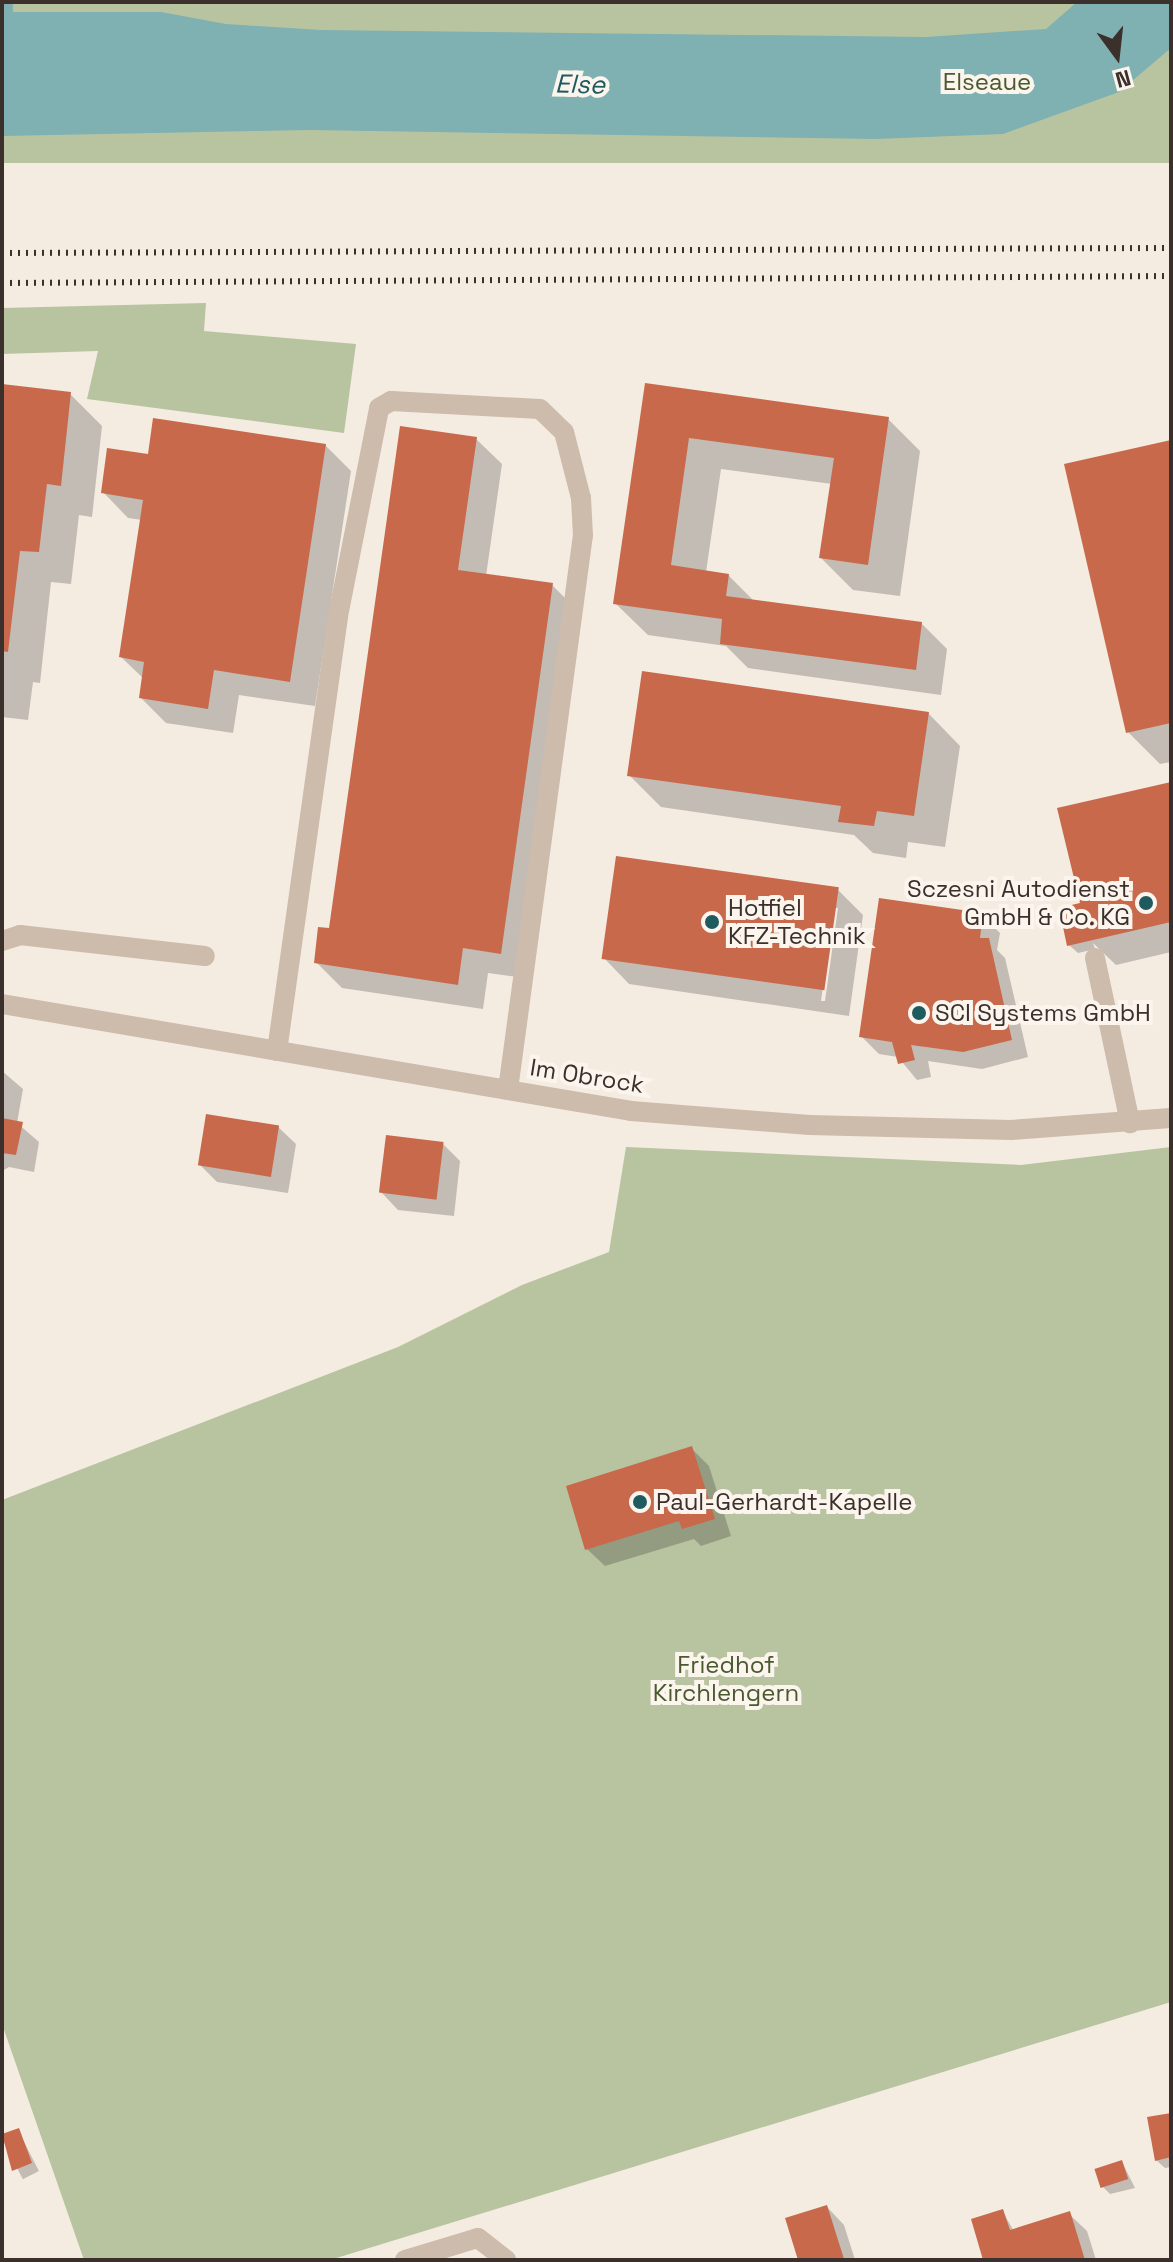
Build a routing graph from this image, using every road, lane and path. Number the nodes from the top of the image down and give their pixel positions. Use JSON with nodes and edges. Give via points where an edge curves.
{"nodes":[{"id":1,"x":2,"y":941,"type":"edge"},
{"id":2,"x":205,"y":956,"type":"dead end"},
{"id":3,"x":1095,"y":958,"type":"dead end"},
{"id":4,"x":2,"y":1004,"type":"edge"},
{"id":5,"x":277,"y":1051,"type":"junction"},
{"id":6,"x":508,"y":1090,"type":"junction"},
{"id":7,"x":1171,"y":1118,"type":"edge"},
{"id":8,"x":1130,"y":1123,"type":"junction"},
{"id":9,"x":405,"y":2260,"type":"edge"},
{"id":10,"x":506,"y":2260,"type":"edge"}],
"edges":[{"from":1,"to":2,"type":"street","via":[[20,935]]},
{"from":3,"to":8,"type":"street"},
{"from":4,"to":5,"type":"street","name":"Im Obrock"},
{"from":5,"to":6,"type":"street","name":"Im Obrock"},
{"from":5,"to":6,"type":"street","via":[[338,616],[379,408],[391,401],[540,409],[564,432],[581,498],[583,535]]},
{"from":6,"to":8,"type":"street","name":"Im Obrock","via":[[631,1111],[809,1125],[1011,1130]]},
{"from":7,"to":8,"type":"street","name":"Im Obrock"},
{"from":9,"to":10,"type":"street","via":[[478,2238]]}]}
